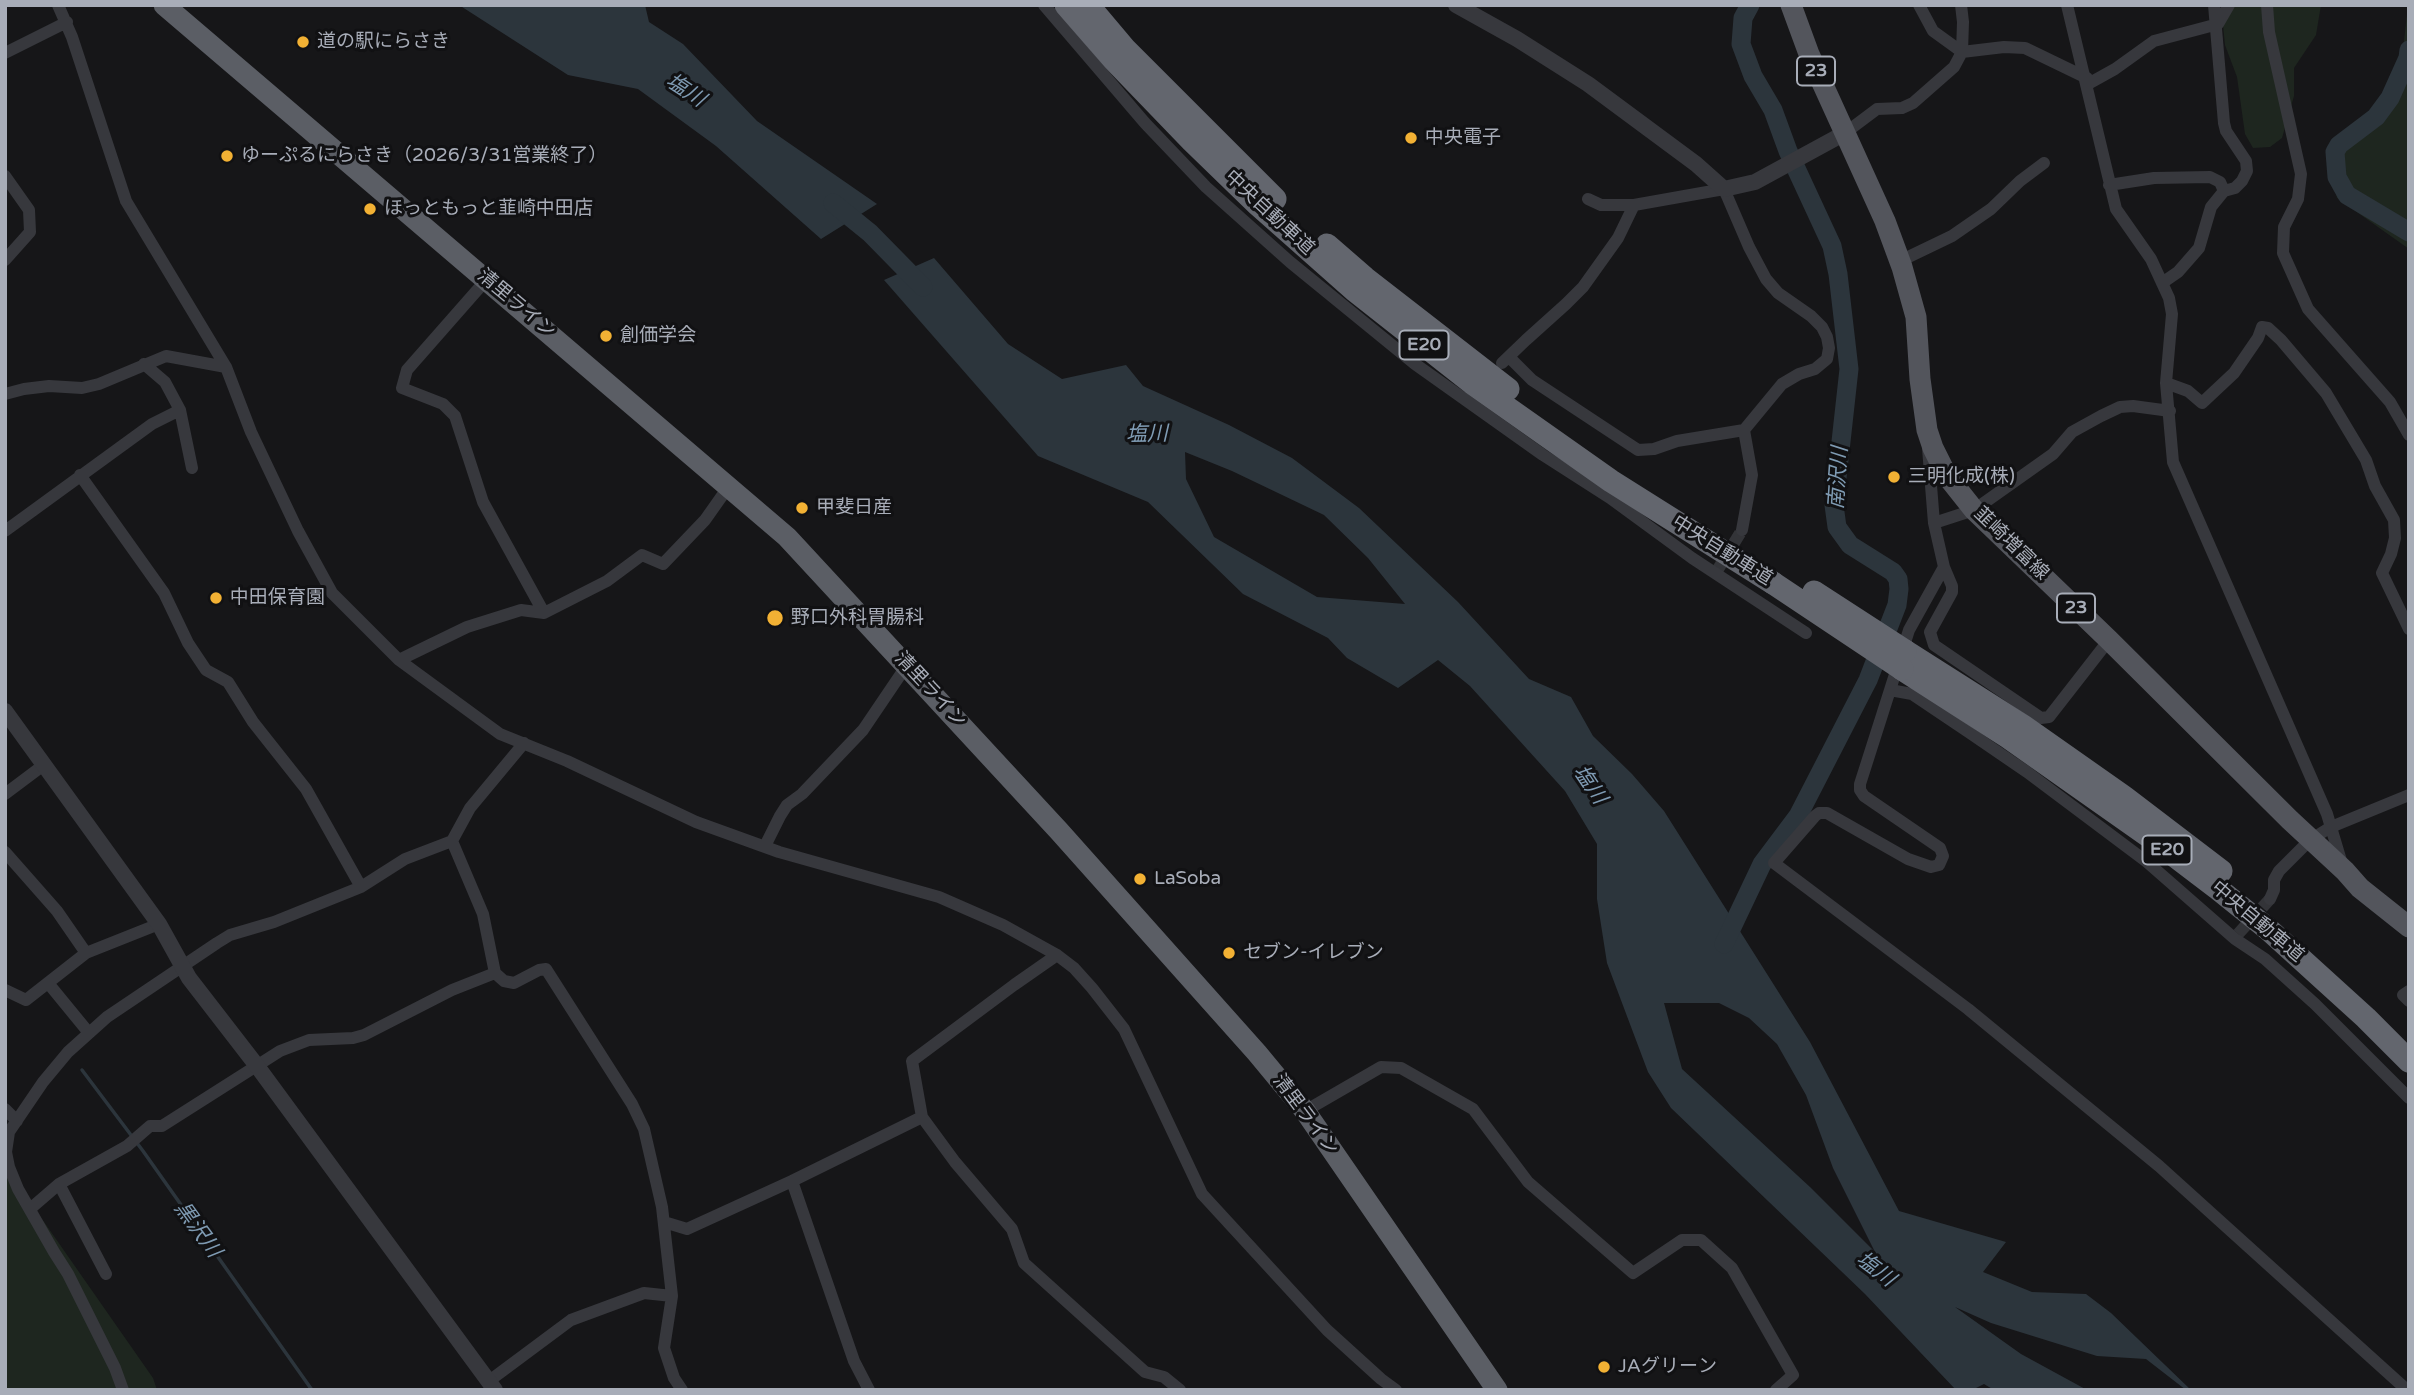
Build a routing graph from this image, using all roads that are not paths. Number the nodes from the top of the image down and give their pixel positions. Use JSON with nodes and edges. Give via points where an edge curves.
{"nodes":[{"id":1,"x":58,"y":5,"type":"edge"},
{"id":2,"x":164,"y":5,"type":"edge"},
{"id":3,"x":1044,"y":5,"type":"edge"},
{"id":4,"x":1066,"y":5,"type":"edge"},
{"id":5,"x":1088,"y":5,"type":"edge"},
{"id":6,"x":1455,"y":5,"type":"edge"},
{"id":7,"x":1919,"y":5,"type":"edge"},
{"id":8,"x":1961,"y":5,"type":"edge"},
{"id":9,"x":2067,"y":5,"type":"edge"},
{"id":10,"x":2214,"y":5,"type":"edge"},
{"id":11,"x":2229,"y":5,"type":"edge"},
{"id":12,"x":2267,"y":5,"type":"edge"},
{"id":13,"x":1793,"y":6,"type":"edge"},
{"id":14,"x":66,"y":22,"type":"junction"},
{"id":15,"x":2216,"y":25,"type":"junction"},
{"id":16,"x":1962,"y":52,"type":"junction"},
{"id":17,"x":5,"y":53,"type":"edge"},
{"id":18,"x":2087,"y":81,"type":"junction"},
{"id":19,"x":1845,"y":133,"type":"junction"},
{"id":20,"x":2044,"y":163,"type":"dead end"},
{"id":21,"x":5,"y":176,"type":"edge"},
{"id":22,"x":2109,"y":186,"type":"junction"},
{"id":23,"x":1724,"y":189,"type":"junction"},
{"id":24,"x":2224,"y":191,"type":"junction"},
{"id":25,"x":1588,"y":199,"type":"dead end"},
{"id":26,"x":1634,"y":205,"type":"junction"},
{"id":27,"x":5,"y":260,"type":"edge"},
{"id":28,"x":1900,"y":261,"type":"junction"},
{"id":29,"x":488,"y":279,"type":"junction"},
{"id":30,"x":2162,"y":283,"type":"junction"},
{"id":31,"x":144,"y":364,"type":"junction"},
{"id":32,"x":226,"y":367,"type":"junction"},
{"id":33,"x":2166,"y":383,"type":"junction"},
{"id":34,"x":5,"y":394,"type":"edge"},
{"id":35,"x":180,"y":410,"type":"junction"},
{"id":36,"x":2170,"y":411,"type":"junction"},
{"id":37,"x":1744,"y":430,"type":"junction"},
{"id":38,"x":1927,"y":430,"type":"junction"},
{"id":39,"x":2409,"y":435,"type":"edge"},
{"id":40,"x":192,"y":468,"type":"dead end"},
{"id":41,"x":80,"y":475,"type":"junction"},
{"id":42,"x":729,"y":486,"type":"junction"},
{"id":43,"x":1974,"y":510,"type":"junction"},
{"id":44,"x":1934,"y":523,"type":"junction"},
{"id":45,"x":1742,"y":530,"type":"tunnel mouth"},
{"id":46,"x":5,"y":531,"type":"edge"},
{"id":47,"x":1944,"y":567,"type":"junction"},
{"id":48,"x":1776,"y":576,"type":"junction"},
{"id":49,"x":544,"y":612,"type":"junction"},
{"id":50,"x":2409,"y":629,"type":"edge"},
{"id":51,"x":1806,"y":633,"type":"dead end"},
{"id":52,"x":2109,"y":640,"type":"junction"},
{"id":53,"x":399,"y":660,"type":"junction"},
{"id":54,"x":1904,"y":660,"type":"junction"},
{"id":55,"x":907,"y":664,"type":"junction"},
{"id":56,"x":1890,"y":690,"type":"junction"},
{"id":57,"x":5,"y":711,"type":"edge"},
{"id":58,"x":524,"y":743,"type":"junction"},
{"id":59,"x":45,"y":764,"type":"junction"},
{"id":60,"x":5,"y":794,"type":"edge"},
{"id":61,"x":2409,"y":795,"type":"edge"},
{"id":62,"x":2331,"y":827,"type":"junction"},
{"id":63,"x":2311,"y":840,"type":"junction"},
{"id":64,"x":452,"y":841,"type":"junction"},
{"id":65,"x":765,"y":846,"type":"junction"},
{"id":66,"x":5,"y":852,"type":"edge"},
{"id":67,"x":2344,"y":871,"type":"junction"},
{"id":68,"x":361,"y":887,"type":"junction"},
{"id":69,"x":2270,"y":899,"type":"tunnel mouth"},
{"id":70,"x":159,"y":924,"type":"junction"},
{"id":71,"x":2409,"y":927,"type":"edge"},
{"id":72,"x":86,"y":953,"type":"junction"},
{"id":73,"x":1057,"y":956,"type":"junction"},
{"id":74,"x":183,"y":966,"type":"junction"},
{"id":75,"x":495,"y":973,"type":"junction"},
{"id":76,"x":47,"y":983,"type":"junction"},
{"id":77,"x":5,"y":990,"type":"edge"},
{"id":78,"x":2409,"y":991,"type":"edge"},
{"id":79,"x":2409,"y":1001,"type":"edge"},
{"id":80,"x":89,"y":1033,"type":"junction"},
{"id":81,"x":2409,"y":1042,"type":"edge"},
{"id":82,"x":2409,"y":1061,"type":"edge"},
{"id":83,"x":257,"y":1066,"type":"junction"},
{"id":84,"x":2409,"y":1098,"type":"edge"},
{"id":85,"x":5,"y":1108,"type":"edge"},
{"id":86,"x":1305,"y":1111,"type":"junction"},
{"id":87,"x":922,"y":1117,"type":"junction"},
{"id":88,"x":17,"y":1121,"type":"junction"},
{"id":89,"x":792,"y":1181,"type":"junction"},
{"id":90,"x":59,"y":1184,"type":"junction"},
{"id":91,"x":30,"y":1209,"type":"junction"},
{"id":92,"x":664,"y":1222,"type":"junction"},
{"id":93,"x":106,"y":1274,"type":"dead end"},
{"id":94,"x":672,"y":1296,"type":"junction"},
{"id":95,"x":492,"y":1385,"type":"edge"},
{"id":96,"x":123,"y":1390,"type":"edge"},
{"id":97,"x":682,"y":1390,"type":"edge"},
{"id":98,"x":869,"y":1390,"type":"edge"},
{"id":99,"x":1180,"y":1390,"type":"edge"},
{"id":100,"x":1396,"y":1390,"type":"edge"},
{"id":101,"x":1497,"y":1390,"type":"edge"},
{"id":102,"x":1776,"y":1390,"type":"edge"},
{"id":103,"x":2407,"y":1390,"type":"edge"}],
"edges":[{"from":1,"to":14,"type":"street"},
{"from":2,"to":29,"type":"highway","name":"清里ライン"},
{"from":3,"to":51,"type":"street","via":[[1206,187],[1344,306],[1415,364],[1543,455]]},
{"from":4,"to":48,"type":"highway","name":"中央自動車道","number":"E20","via":[[1192,141],[1354,290],[1472,383],[1611,481]]},
{"from":5,"to":48,"type":"highway","name":"中央自動車道","number":"E20","via":[[1204,130],[1365,278],[1485,373]]},
{"from":6,"to":23,"type":"street","via":[[1588,84]]},
{"from":7,"to":16,"type":"street","via":[[1933,31]]},
{"from":8,"to":16,"type":"street"},
{"from":9,"to":18,"type":"street"},
{"from":10,"to":15,"type":"street"},
{"from":11,"to":15,"type":"street"},
{"from":12,"to":39,"type":"street","via":[[2301,174],[2298,198],[2284,227],[2283,253],[2308,309],[2390,402]]},
{"from":13,"to":19,"type":"main road","name":"韮崎増富線","number":"23"},
{"from":14,"to":17,"type":"street"},
{"from":14,"to":32,"type":"street","via":[[126,201]]},
{"from":15,"to":18,"type":"street","via":[[2154,41],[2115,69]]},
{"from":15,"to":24,"type":"street","via":[[2224,124],[2247,171],[2235,188]]},
{"from":16,"to":18,"type":"street","via":[[2025,48]]},
{"from":16,"to":19,"type":"street","via":[[1954,67],[1913,103],[1877,109]]},
{"from":18,"to":22,"type":"street"},
{"from":19,"to":23,"type":"street","via":[[1755,182]]},
{"from":19,"to":28,"type":"main road","name":"韮崎増富線","number":"23"},
{"from":20,"to":28,"type":"street","via":[[1991,209],[1951,236]]},
{"from":21,"to":27,"type":"street","via":[[29,210],[30,232]]},
{"from":22,"to":24,"type":"street","via":[[2154,178],[2210,177],[2220,182]]},
{"from":22,"to":30,"type":"street","via":[[2116,209]]},
{"from":23,"to":26,"type":"street"},
{"from":23,"to":37,"type":"street","via":[[1766,279],[1822,327],[1829,348],[1827,359],[1815,369],[1782,384]]},
{"from":24,"to":30,"type":"street","via":[[2211,208],[2199,248]]},
{"from":25,"to":26,"type":"street","via":[[1601,205]]},
{"from":26,"to":37,"type":"street","via":[[1618,238],[1583,287],[1506,360],[1638,450]]},
{"from":28,"to":38,"type":"main road","name":"韮崎増富線","number":"23","via":[[1916,317]]},
{"from":29,"to":42,"type":"highway","name":"清里ライン"},
{"from":29,"to":49,"type":"street","via":[[407,370],[402,388],[443,404],[455,416],[483,502]]},
{"from":30,"to":33,"type":"street","via":[[2172,314]]},
{"from":31,"to":32,"type":"street","via":[[166,356]]},
{"from":31,"to":34,"type":"street","via":[[123,376],[82,388],[49,386]]},
{"from":31,"to":35,"type":"street","via":[[165,382]]},
{"from":32,"to":53,"type":"street","via":[[251,432],[325,582]]},
{"from":33,"to":36,"type":"street"},
{"from":33,"to":50,"type":"street","via":[[2188,391],[2202,403],[2234,373],[2262,327],[2281,340],[2326,393],[2366,460],[2394,520],[2395,538],[2382,573]]},
{"from":35,"to":40,"type":"street"},
{"from":35,"to":41,"type":"street","via":[[152,424]]},
{"from":36,"to":43,"type":"street","via":[[2133,406],[2101,416],[2072,432],[2053,454]]},
{"from":36,"to":62,"type":"street","via":[[2177,473]]},
{"from":37,"to":45,"type":"street","via":[[1752,475]]},
{"from":38,"to":43,"type":"main road","name":"韮崎増富線","number":"23","via":[[1947,476]]},
{"from":38,"to":44,"type":"street"},
{"from":41,"to":46,"type":"street"},
{"from":41,"to":68,"type":"street","via":[[164,593],[206,670],[228,682],[306,789]]},
{"from":42,"to":49,"type":"street","via":[[705,520],[663,564],[642,555],[607,581]]},
{"from":42,"to":55,"type":"highway","name":"清里ライン","via":[[787,537]]},
{"from":43,"to":44,"type":"street"},
{"from":43,"to":52,"type":"main road","name":"韮崎増富線","number":"23"},
{"from":44,"to":47,"type":"street"},
{"from":47,"to":52,"type":"street","via":[[1952,592],[1930,632],[1932,642],[2041,718],[2049,717]]},
{"from":47,"to":56,"type":"street","via":[[1909,629]]},
{"from":48,"to":54,"type":"highway","name":"中央自動車道","number":"E20","bridge":true},
{"from":49,"to":53,"type":"street","via":[[521,610],[467,627]]},
{"from":52,"to":63,"type":"main road","name":"韮崎増富線","number":"23"},
{"from":53,"to":58,"type":"street","via":[[500,734]]},
{"from":54,"to":81,"type":"highway","name":"中央自動車道","number":"E20","via":[[2023,726],[2175,835],[2277,918]]},
{"from":54,"to":82,"type":"highway","name":"中央自動車道","number":"E20","via":[[2217,888],[2268,929]]},
{"from":55,"to":65,"type":"street","via":[[863,730],[787,805]]},
{"from":55,"to":86,"type":"highway","name":"清里ライン"},
{"from":56,"to":84,"type":"street","via":[[1912,694],[2147,862],[2315,1004]]},
{"from":56,"to":103,"type":"street","via":[[1860,790],[1940,848],[1944,856],[1939,865],[1908,859],[1827,813],[1819,813],[1774,863],[1968,1009],[2159,1166]]},
{"from":57,"to":59,"type":"street"},
{"from":58,"to":64,"type":"street","via":[[470,808]]},
{"from":58,"to":65,"type":"street","via":[[696,822]]},
{"from":59,"to":60,"type":"street"},
{"from":59,"to":70,"type":"street"},
{"from":61,"to":62,"type":"street"},
{"from":62,"to":63,"type":"street"},
{"from":62,"to":67,"type":"street"},
{"from":63,"to":67,"type":"main road","name":"韮崎増富線","number":"23"},
{"from":63,"to":69,"type":"street","via":[[2279,871]]},
{"from":64,"to":68,"type":"street","via":[[405,859]]},
{"from":64,"to":75,"type":"street","via":[[483,914]]},
{"from":65,"to":73,"type":"street","via":[[939,897],[1003,925]]},
{"from":66,"to":72,"type":"street","via":[[57,911]]},
{"from":67,"to":71,"type":"main road","name":"韮崎増富線","number":"23"},
{"from":68,"to":74,"type":"street","via":[[230,935]]},
{"from":70,"to":72,"type":"street"},
{"from":70,"to":74,"type":"street"},
{"from":72,"to":76,"type":"street"},
{"from":73,"to":87,"type":"street","via":[[912,1061]]},
{"from":73,"to":100,"type":"street","via":[[1074,968],[1124,1028],[1202,1194],[1327,1330]]},
{"from":74,"to":80,"type":"street"},
{"from":74,"to":83,"type":"street"},
{"from":75,"to":83,"type":"street","via":[[364,1035],[297,1043]]},
{"from":75,"to":92,"type":"street","via":[[514,983],[546,969],[644,1129]]},
{"from":76,"to":77,"type":"street","via":[[26,1000]]},
{"from":76,"to":80,"type":"street"},
{"from":78,"to":79,"type":"street","via":[[2403,995]]},
{"from":80,"to":88,"type":"street","via":[[43,1082]]},
{"from":83,"to":90,"type":"street"},
{"from":83,"to":95,"type":"street"},
{"from":85,"to":88,"type":"street"},
{"from":86,"to":101,"type":"highway","name":"清里ライン"},
{"from":86,"to":102,"type":"street","via":[[1381,1067],[1401,1068],[1473,1109],[1528,1182],[1633,1273],[1682,1240],[1701,1240],[1732,1268],[1793,1375]]},
{"from":87,"to":89,"type":"street"},
{"from":87,"to":99,"type":"street","via":[[1012,1229],[1024,1263],[1145,1372],[1164,1377]]},
{"from":88,"to":91,"type":"street","via":[[9,1132],[6,1152]]},
{"from":89,"to":92,"type":"street","via":[[687,1229]]},
{"from":89,"to":98,"type":"street","via":[[854,1361]]},
{"from":90,"to":91,"type":"street"},
{"from":90,"to":93,"type":"street"},
{"from":91,"to":96,"type":"street","via":[[68,1274]]},
{"from":92,"to":94,"type":"street"},
{"from":94,"to":95,"type":"street","via":[[643,1293],[571,1320]]},
{"from":94,"to":97,"type":"street","via":[[664,1348]]}]}
